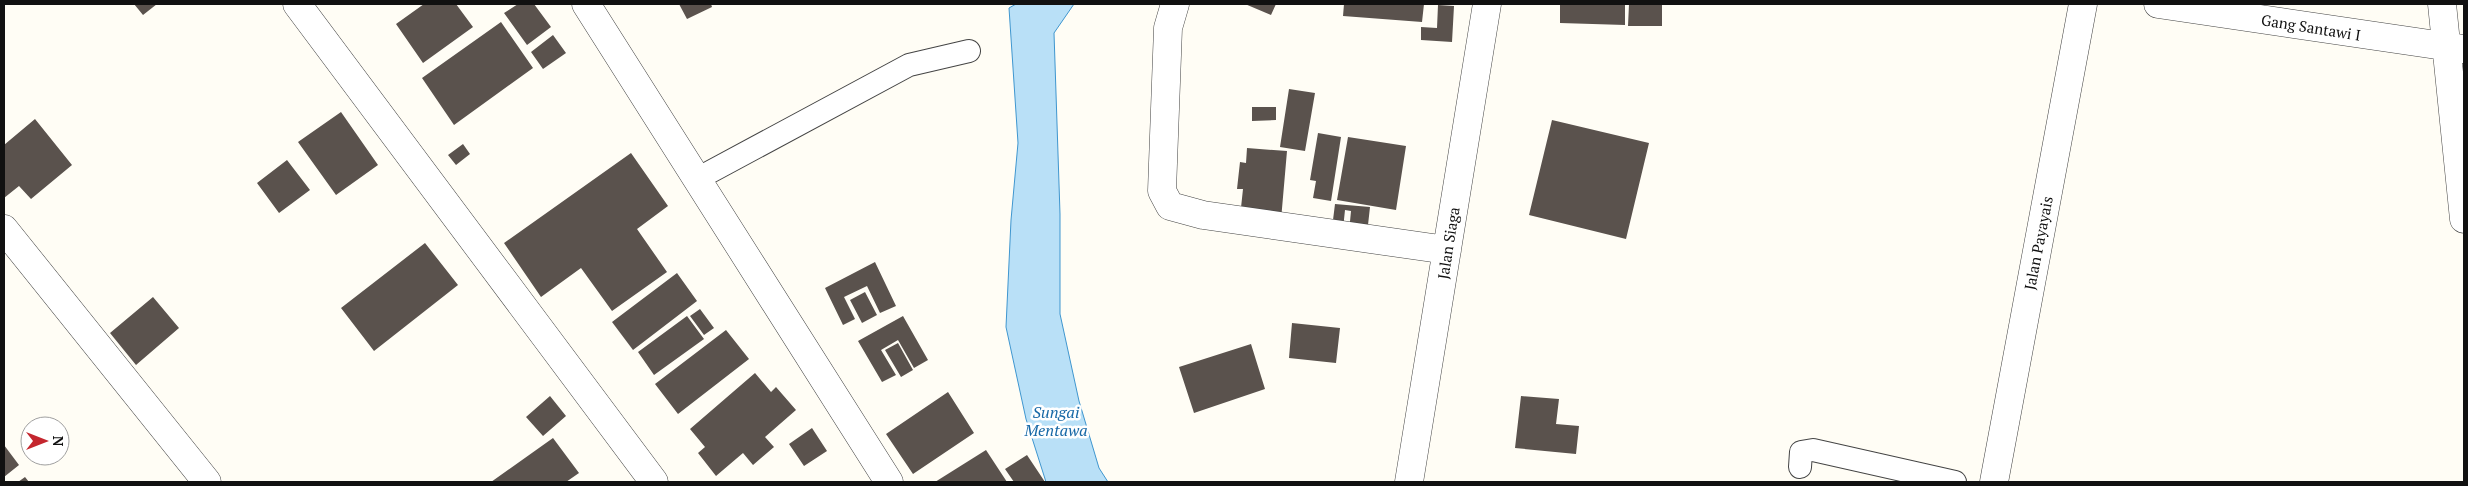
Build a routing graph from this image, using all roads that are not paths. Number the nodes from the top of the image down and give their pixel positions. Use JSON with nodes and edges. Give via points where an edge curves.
{"nodes":[{"id":1,"x":297,"y":4,"type":"edge"},
{"id":2,"x":586,"y":4,"type":"edge"},
{"id":3,"x":1175,"y":4,"type":"edge"},
{"id":4,"x":1487,"y":4,"type":"edge"},
{"id":5,"x":2083,"y":4,"type":"edge"},
{"id":6,"x":2158,"y":4,"type":"edge"},
{"id":7,"x":2442,"y":4,"type":"edge"},
{"id":8,"x":2455,"y":49,"type":"edge"},
{"id":9,"x":969,"y":51,"type":"dead end"},
{"id":10,"x":697,"y":178,"type":"junction"},
{"id":11,"x":2464,"y":219,"type":"edge"},
{"id":12,"x":4,"y":230,"type":"edge"},
{"id":13,"x":1447,"y":250,"type":"junction"},
{"id":14,"x":1800,"y":467,"type":"dead end"},
{"id":15,"x":207,"y":482,"type":"edge"},
{"id":16,"x":654,"y":482,"type":"edge"},
{"id":17,"x":889,"y":482,"type":"edge"},
{"id":18,"x":1408,"y":482,"type":"edge"},
{"id":19,"x":1955,"y":482,"type":"edge"},
{"id":20,"x":1994,"y":482,"type":"edge"}],
"edges":[{"from":1,"to":16,"type":"street"},
{"from":2,"to":10,"type":"street"},
{"from":3,"to":13,"type":"street","via":[[1168,28],[1162,181],[1162,191],[1170,206],[1203,215]]},
{"from":4,"to":13,"type":"street","name":"Jalan Siaga"},
{"from":5,"to":20,"type":"street","name":"Jalan Payayais"},
{"from":6,"to":8,"type":"street","name":"Gang Santawi I"},
{"from":7,"to":8,"type":"street"},
{"from":8,"to":11,"type":"street"},
{"from":9,"to":10,"type":"lane","via":[[909,65]]},
{"from":10,"to":17,"type":"street"},
{"from":12,"to":15,"type":"street"},
{"from":13,"to":18,"type":"street","name":"Jalan Siaga"},
{"from":14,"to":19,"type":"lane","via":[[1801,452],[1813,450]]}]}
